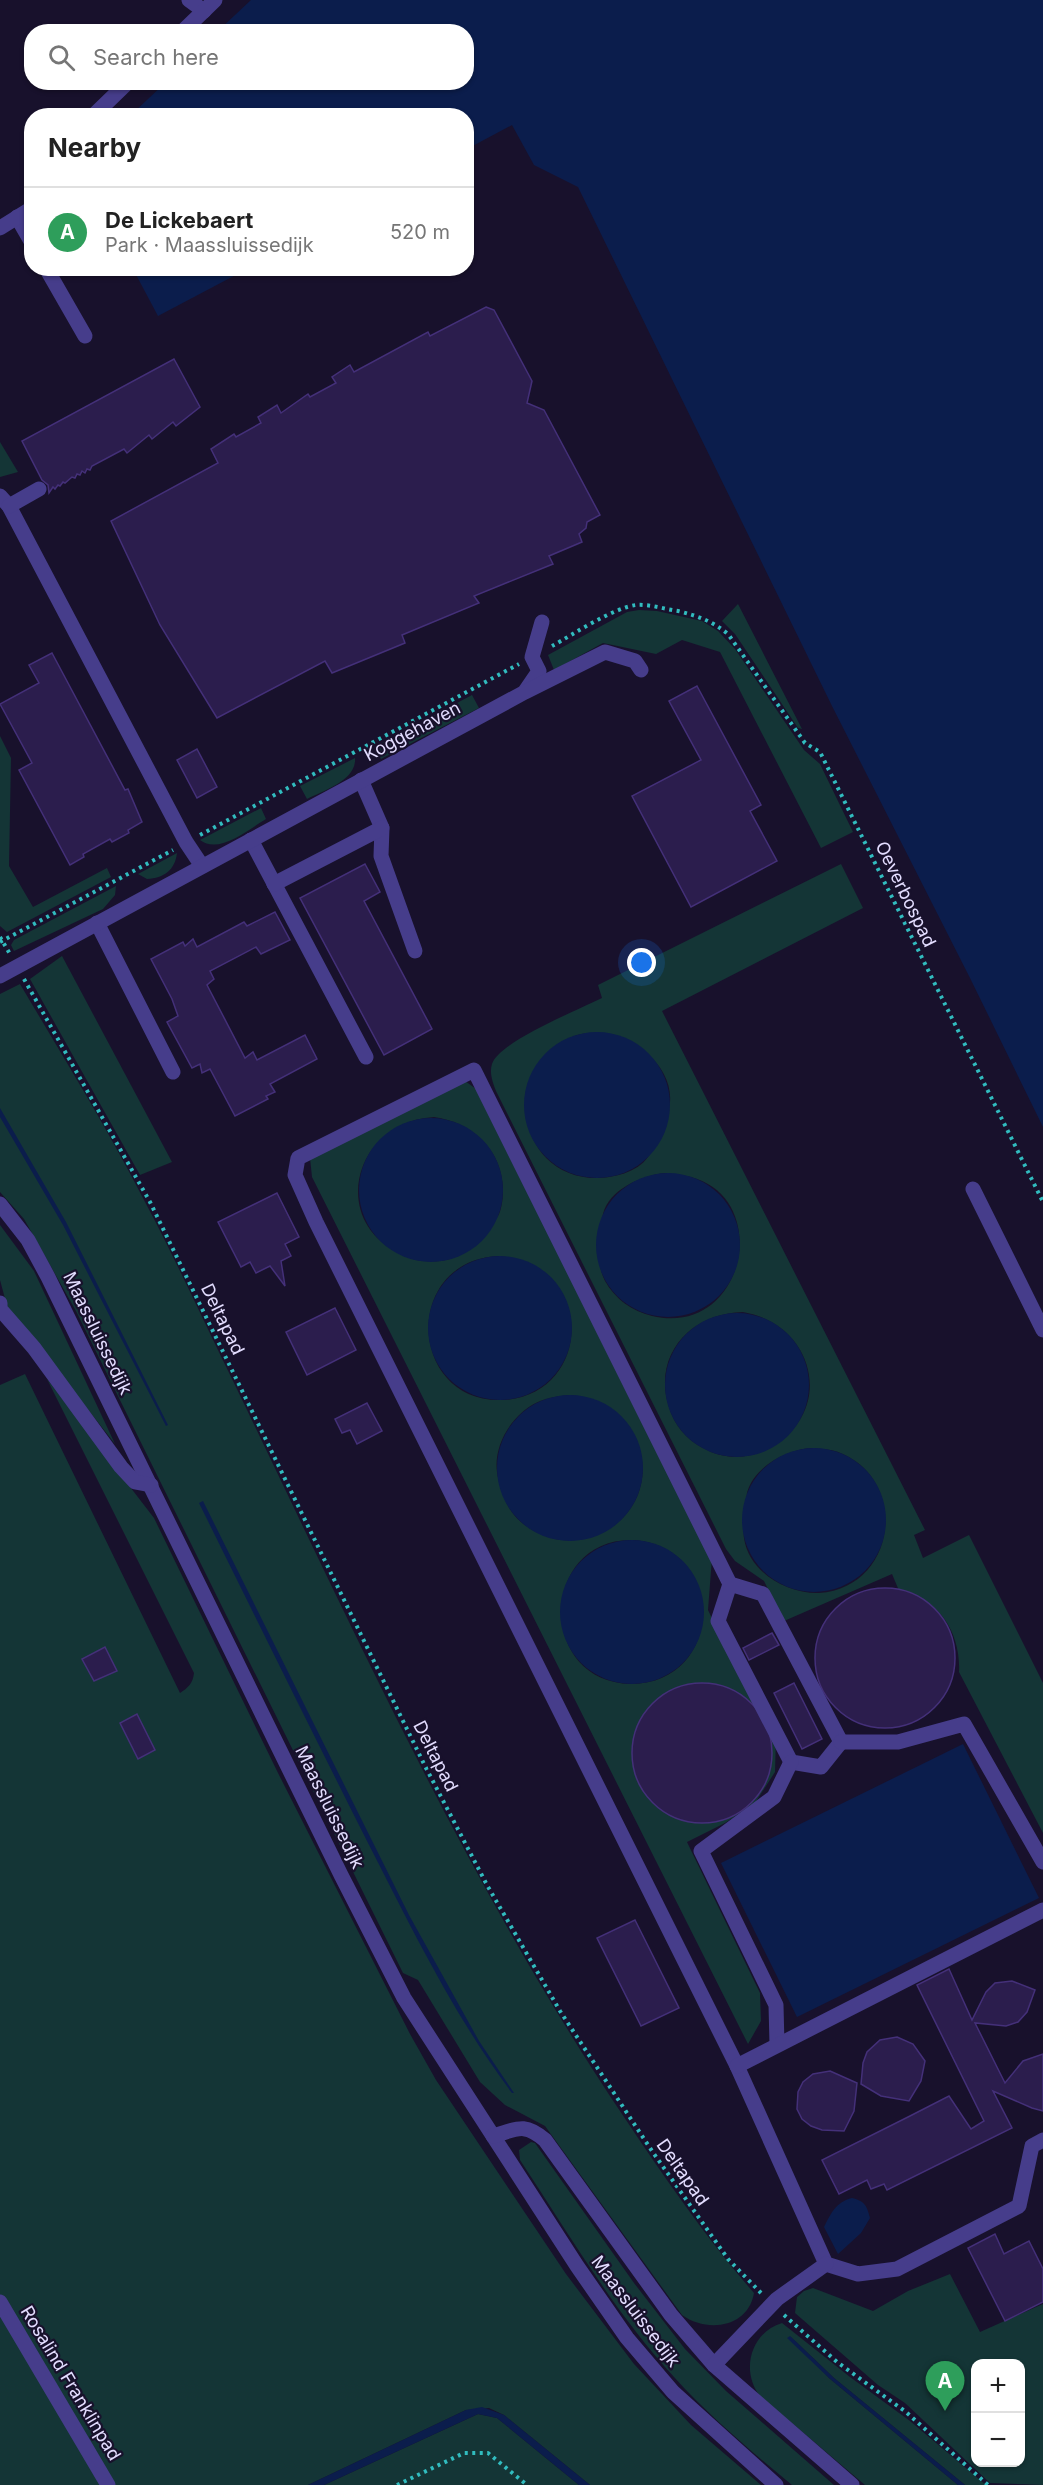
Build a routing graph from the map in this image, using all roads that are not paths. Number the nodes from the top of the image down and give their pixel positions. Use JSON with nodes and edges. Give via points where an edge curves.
{"nodes":[{"id":1,"x":189,"y":0,"type":"edge"},
{"id":2,"x":215,"y":0,"type":"edge"},
{"id":3,"x":204,"y":11,"type":"junction"},
{"id":4,"x":190,"y":24,"type":"edge"},
{"id":5,"x":120,"y":90,"type":"edge"},
{"id":6,"x":101,"y":108,"type":"edge"},
{"id":7,"x":24,"y":212,"type":"edge"},
{"id":8,"x":17,"y":217,"type":"junction"},
{"id":9,"x":0,"y":228,"type":"edge"},
{"id":10,"x":24,"y":229,"type":"edge"},
{"id":11,"x":51,"y":276,"type":"edge"},
{"id":12,"x":86,"y":336,"type":"dead end"},
{"id":13,"x":39,"y":489,"type":"dead end"},
{"id":14,"x":4,"y":501,"type":"edge"},
{"id":15,"x":542,"y":622,"type":"dead end"},
{"id":16,"x":641,"y":670,"type":"dead end"},
{"id":17,"x":525,"y":692,"type":"junction"},
{"id":18,"x":361,"y":780,"type":"junction"},
{"id":19,"x":382,"y":828,"type":"junction"},
{"id":20,"x":251,"y":840,"type":"junction"},
{"id":21,"x":202,"y":866,"type":"junction"},
{"id":22,"x":274,"y":884,"type":"junction"},
{"id":23,"x":97,"y":923,"type":"junction"},
{"id":24,"x":415,"y":951,"type":"dead end"},
{"id":25,"x":0,"y":976,"type":"edge"},
{"id":26,"x":366,"y":1058,"type":"dead end"},
{"id":27,"x":172,"y":1072,"type":"dead end"},
{"id":28,"x":973,"y":1190,"type":"dead end"},
{"id":29,"x":0,"y":1204,"type":"edge"},
{"id":30,"x":0,"y":1303,"type":"edge"},
{"id":31,"x":1043,"y":1330,"type":"edge"},
{"id":32,"x":151,"y":1485,"type":"junction"},
{"id":33,"x":730,"y":1584,"type":"junction"},
{"id":34,"x":841,"y":1742,"type":"junction"},
{"id":35,"x":791,"y":1762,"type":"junction"},
{"id":36,"x":1043,"y":1862,"type":"edge"},
{"id":37,"x":1043,"y":1910,"type":"edge"},
{"id":38,"x":777,"y":2044,"type":"junction"},
{"id":39,"x":737,"y":2066,"type":"junction"},
{"id":40,"x":493,"y":2136,"type":"junction"},
{"id":41,"x":1043,"y":2140,"type":"edge"},
{"id":42,"x":826,"y":2264,"type":"junction"},
{"id":43,"x":0,"y":2302,"type":"edge"},
{"id":44,"x":714,"y":2365,"type":"junction"},
{"id":45,"x":108,"y":2485,"type":"edge"},
{"id":46,"x":776,"y":2485,"type":"edge"},
{"id":47,"x":852,"y":2485,"type":"edge"}],
"edges":[{"from":1,"to":3,"type":"street"},
{"from":2,"to":3,"type":"street"},
{"from":3,"to":4,"type":"street"},
{"from":5,"to":6,"type":"street"},
{"from":7,"to":8,"type":"street"},
{"from":8,"to":9,"type":"street"},
{"from":8,"to":10,"type":"street"},
{"from":11,"to":12,"type":"street"},
{"from":13,"to":14,"type":"street"},
{"from":14,"to":21,"type":"street"},
{"from":15,"to":17,"type":"street","via":[[532,657],[539,671]]},
{"from":16,"to":17,"type":"street","name":"Koggehaven","via":[[635,661],[605,652]]},
{"from":17,"to":18,"type":"street","name":"Koggehaven"},
{"from":18,"to":19,"type":"street"},
{"from":18,"to":20,"type":"street","name":"Koggehaven"},
{"from":19,"to":22,"type":"street"},
{"from":19,"to":24,"type":"street","via":[[381,856]]},
{"from":20,"to":21,"type":"street","name":"Koggehaven"},
{"from":20,"to":22,"type":"street"},
{"from":21,"to":23,"type":"street","name":"Koggehaven"},
{"from":22,"to":26,"type":"street"},
{"from":23,"to":25,"type":"street","name":"Koggehaven"},
{"from":23,"to":27,"type":"street"},
{"from":28,"to":31,"type":"street"},
{"from":29,"to":32,"type":"street","name":"Maassluissedijk","via":[[28,1240],[48,1277]]},
{"from":30,"to":32,"type":"street","via":[[0,1309],[34,1348],[121,1467],[135,1482]]},
{"from":32,"to":40,"type":"street","name":"Maassluissedijk","via":[[404,1998]]},
{"from":33,"to":34,"type":"street","via":[[763,1594]]},
{"from":33,"to":35,"type":"street","via":[[718,1621]]},
{"from":33,"to":39,"type":"street","via":[[474,1070],[298,1158],[295,1175],[316,1222]]},
{"from":34,"to":35,"type":"street","via":[[821,1767]]},
{"from":34,"to":36,"type":"street","via":[[898,1742],[964,1724]]},
{"from":35,"to":38,"type":"street","via":[[774,1797],[701,1851],[776,2005]]},
{"from":37,"to":38,"type":"street"},
{"from":38,"to":39,"type":"street"},
{"from":39,"to":42,"type":"street"},
{"from":40,"to":44,"type":"street","name":"Maassluissedijk","via":[[519,2128],[532,2129],[545,2140],[671,2315]]},
{"from":40,"to":46,"type":"street","name":"Maassluissedijk","via":[[627,2338],[673,2392]]},
{"from":41,"to":42,"type":"street","via":[[1032,2146],[1019,2206],[897,2269],[858,2274]]},
{"from":42,"to":44,"type":"street","via":[[774,2302]]},
{"from":43,"to":45,"type":"street","name":"Rosalind Franklinpad"},
{"from":44,"to":47,"type":"street","name":"Maassluissedijk"}]}
